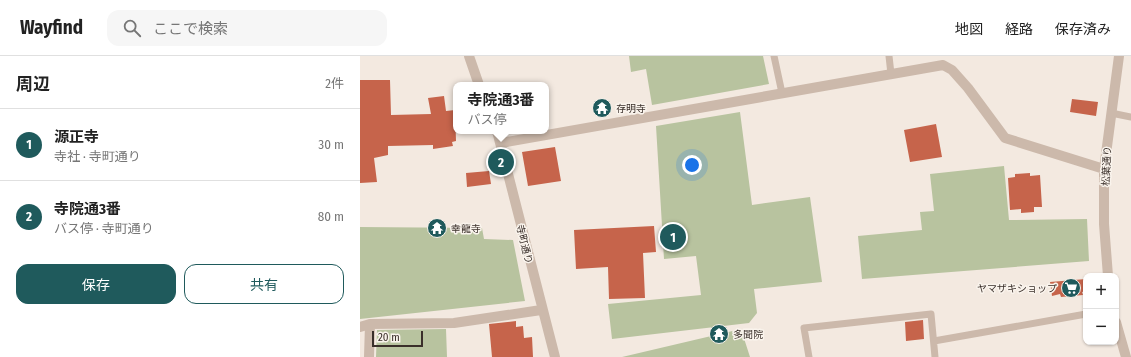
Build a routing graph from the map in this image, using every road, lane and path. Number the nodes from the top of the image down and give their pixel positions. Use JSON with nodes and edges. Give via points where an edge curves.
{"nodes":[{"id":1,"x":469,"y":56,"type":"edge"},
{"id":2,"x":774,"y":56,"type":"edge"},
{"id":3,"x":889,"y":56,"type":"edge"},
{"id":4,"x":1119,"y":56,"type":"edge"},
{"id":5,"x":892,"y":74,"type":"junction"},
{"id":6,"x":478,"y":82,"type":"edge"},
{"id":7,"x":782,"y":93,"type":"junction"},
{"id":8,"x":1111,"y":113,"type":"junction"},
{"id":9,"x":1131,"y":117,"type":"edge"},
{"id":10,"x":498,"y":134,"type":"edge"},
{"id":11,"x":501,"y":143,"type":"junction"},
{"id":12,"x":1104,"y":169,"type":"junction"},
{"id":13,"x":1108,"y":273,"type":"edge"},
{"id":14,"x":542,"y":310,"type":"junction"},
{"id":15,"x":1083,"y":315,"type":"edge"},
{"id":16,"x":370,"y":324,"type":"junction"},
{"id":17,"x":360,"y":327,"type":"edge"},
{"id":18,"x":1119,"y":332,"type":"edge"},
{"id":19,"x":934,"y":341,"type":"junction"},
{"id":20,"x":369,"y":357,"type":"edge"},
{"id":21,"x":555,"y":357,"type":"edge"},
{"id":22,"x":809,"y":357,"type":"edge"},
{"id":23,"x":935,"y":357,"type":"edge"},
{"id":24,"x":1126,"y":357,"type":"edge"}],
"edges":[{"from":1,"to":6,"type":"street"},
{"from":2,"to":7,"type":"lane"},
{"from":3,"to":5,"type":"lane"},
{"from":4,"to":8,"type":"street","name":"松葉通り"},
{"from":5,"to":7,"type":"street"},
{"from":5,"to":12,"type":"street","via":[[944,65],[968,88],[1005,138]]},
{"from":7,"to":11,"type":"street"},
{"from":8,"to":9,"type":"lane"},
{"from":8,"to":12,"type":"street","name":"松葉通り"},
{"from":10,"to":11,"type":"street","name":"寺町通り"},
{"from":11,"to":14,"type":"street","name":"寺町通り"},
{"from":12,"to":13,"type":"street","name":"松葉通り"},
{"from":14,"to":16,"type":"street","via":[[454,323]]},
{"from":14,"to":21,"type":"street","name":"寺町通り"},
{"from":15,"to":19,"type":"lane"},
{"from":16,"to":17,"type":"street"},
{"from":16,"to":20,"type":"street"},
{"from":18,"to":24,"type":"street"},
{"from":19,"to":22,"type":"lane","via":[[931,314],[804,328]]},
{"from":19,"to":23,"type":"lane"}]}
